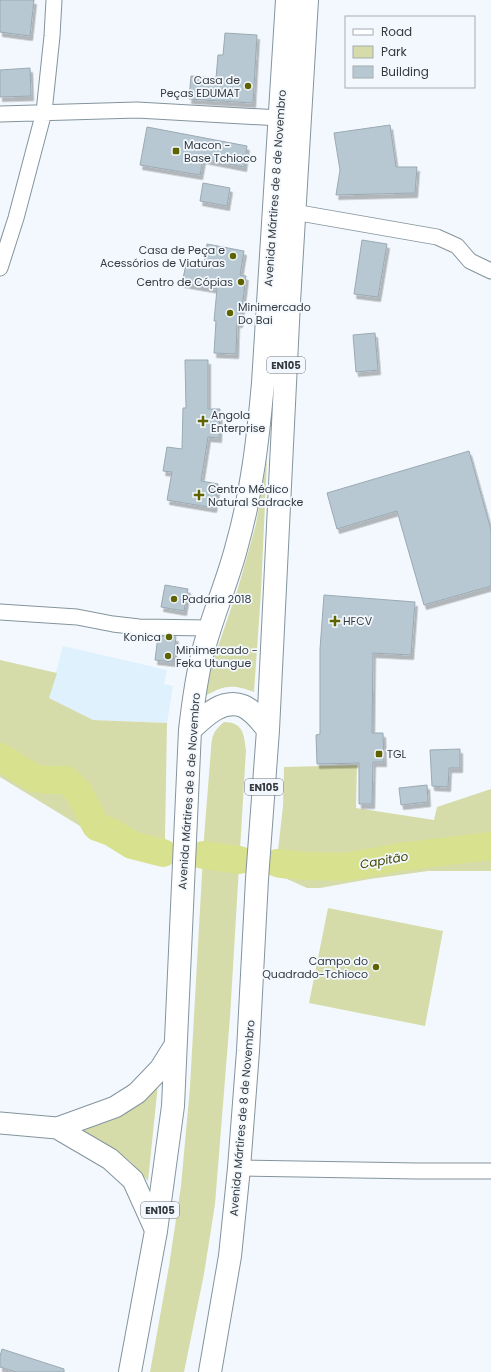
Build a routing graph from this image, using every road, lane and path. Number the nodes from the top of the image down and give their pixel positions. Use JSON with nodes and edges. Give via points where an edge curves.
{"nodes":[{"id":1,"x":54,"y":0,"type":"edge"},
{"id":2,"x":286,"y":0,"type":"edge"},
{"id":3,"x":307,"y":0,"type":"edge"},
{"id":4,"x":44,"y":112,"type":"junction"},
{"id":5,"x":0,"y":114,"type":"edge"},
{"id":6,"x":280,"y":118,"type":"junction"},
{"id":7,"x":294,"y":212,"type":"junction"},
{"id":8,"x":0,"y":268,"type":"edge"},
{"id":9,"x":491,"y":271,"type":"edge"},
{"id":10,"x":0,"y":612,"type":"edge"},
{"id":11,"x":210,"y":628,"type":"junction"},
{"id":12,"x":190,"y":730,"type":"junction"},
{"id":13,"x":268,"y":730,"type":"junction"},
{"id":14,"x":175,"y":1045,"type":"junction"},
{"id":15,"x":0,"y":1123,"type":"edge"},
{"id":16,"x":57,"y":1128,"type":"junction"},
{"id":17,"x":239,"y":1168,"type":"junction"},
{"id":18,"x":491,"y":1170,"type":"edge"},
{"id":19,"x":156,"y":1231,"type":"junction"},
{"id":20,"x":130,"y":1372,"type":"edge"},
{"id":21,"x":210,"y":1372,"type":"edge"}],
"edges":[{"from":1,"to":4,"type":"street"},
{"from":2,"to":6,"type":"main road","name":"Avenida Mártires de 8 de Novembro","number":"EN105"},
{"from":3,"to":7,"type":"main road","name":"Avenida Mártires de 8 de Novembro","number":"EN105"},
{"from":4,"to":5,"type":"street"},
{"from":4,"to":6,"type":"street","via":[[137,110]]},
{"from":4,"to":8,"type":"street"},
{"from":6,"to":11,"type":"main road","name":"Avenida Mártires de 8 de Novembro","number":"EN105","via":[[263,383],[254,465],[237,546]]},
{"from":7,"to":9,"type":"street","via":[[437,237],[457,246],[470,261]]},
{"from":7,"to":13,"type":"main road","name":"Avenida Mártires de 8 de Novembro","number":"EN105"},
{"from":10,"to":11,"type":"street","via":[[77,617],[139,627]]},
{"from":11,"to":12,"type":"main road","name":"Avenida Mártires de 8 de Novembro","number":"EN105","via":[[197,676]]},
{"from":12,"to":13,"type":"main road","via":[[214,709],[230,704],[243,706],[255,714]]},
{"from":12,"to":14,"type":"main road","name":"Avenida Mártires de 8 de Novembro","number":"EN105"},
{"from":13,"to":17,"type":"main road","name":"Avenida Mártires de 8 de Novembro","number":"EN105"},
{"from":14,"to":16,"type":"street","via":[[160,1070],[138,1093],[115,1107]]},
{"from":14,"to":19,"type":"main road","name":"Avenida Mártires de 8 de Novembro","number":"EN105","via":[[173,1106]]},
{"from":15,"to":16,"type":"street"},
{"from":16,"to":19,"type":"street","via":[[110,1159],[133,1180]]},
{"from":17,"to":18,"type":"street"},
{"from":17,"to":21,"type":"main road","name":"Avenida Mártires de 8 de Novembro","number":"EN105","via":[[230,1256]]},
{"from":19,"to":20,"type":"main road","name":"Avenida Mártires de 8 de Novembro","number":"EN105"}]}
